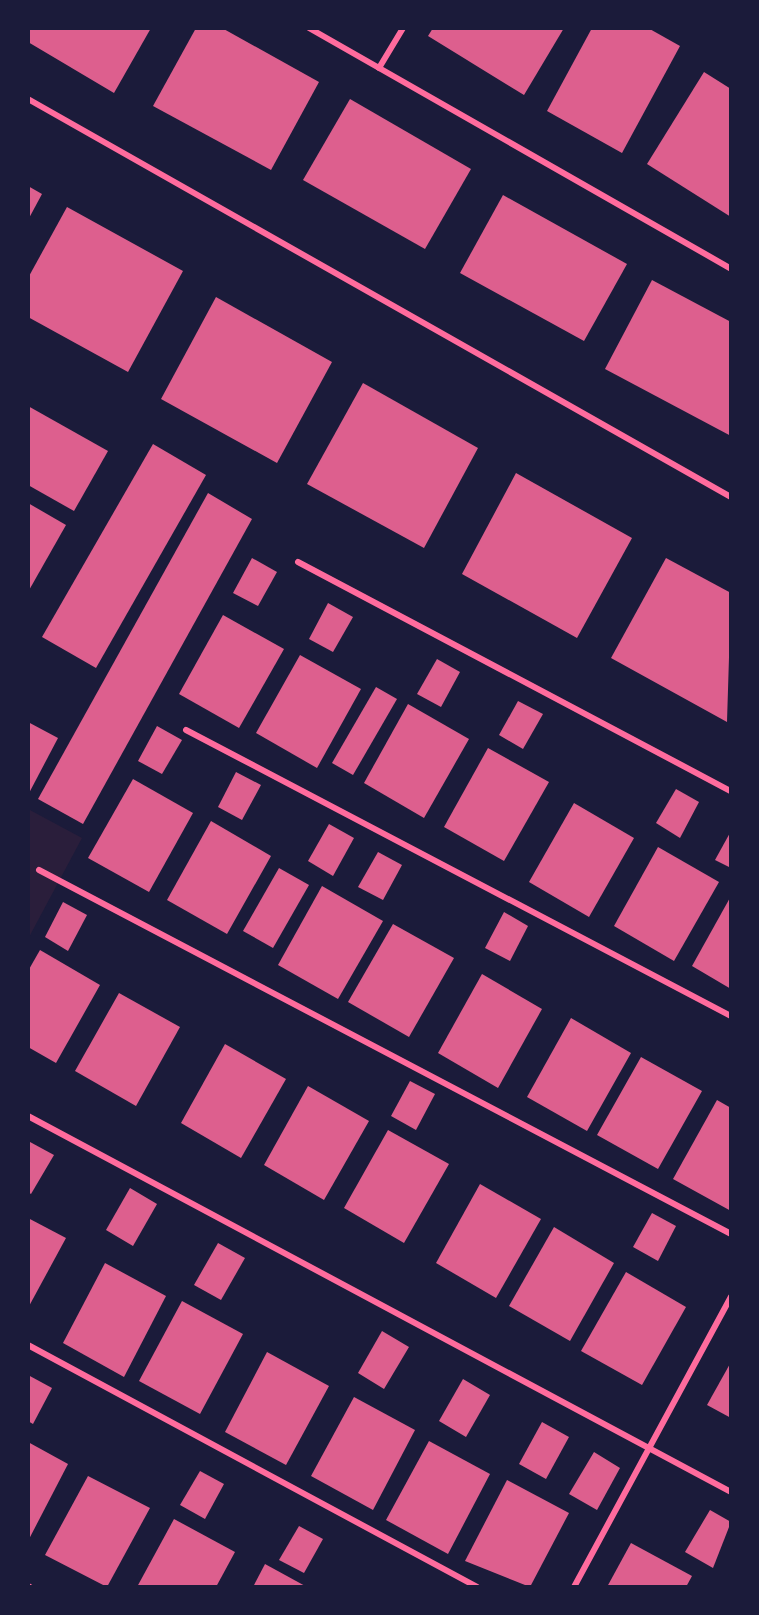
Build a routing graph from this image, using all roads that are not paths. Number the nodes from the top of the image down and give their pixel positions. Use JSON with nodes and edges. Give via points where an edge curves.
{"nodes":[{"id":1,"x":309,"y":28,"type":"edge"},
{"id":2,"x":403,"y":28,"type":"edge"},
{"id":3,"x":379,"y":68,"type":"junction"},
{"id":4,"x":28,"y":99,"type":"edge"},
{"id":5,"x":731,"y":269,"type":"edge"},
{"id":6,"x":731,"y":497,"type":"edge"},
{"id":7,"x":298,"y":562,"type":"dead end"},
{"id":8,"x":186,"y":730,"type":"dead end"},
{"id":9,"x":731,"y":791,"type":"edge"},
{"id":10,"x":39,"y":870,"type":"dead end"},
{"id":11,"x":731,"y":1016,"type":"edge"},
{"id":12,"x":28,"y":1116,"type":"edge"},
{"id":13,"x":731,"y":1234,"type":"edge"},
{"id":14,"x":731,"y":1297,"type":"edge"},
{"id":15,"x":28,"y":1345,"type":"edge"},
{"id":16,"x":650,"y":1448,"type":"junction"},
{"id":17,"x":731,"y":1492,"type":"edge"},
{"id":18,"x":477,"y":1587,"type":"edge"},
{"id":19,"x":574,"y":1587,"type":"edge"}],
"edges":[{"from":1,"to":3,"type":"lane"},
{"from":2,"to":3,"type":"lane"},
{"from":3,"to":5,"type":"lane"},
{"from":4,"to":6,"type":"lane"},
{"from":7,"to":9,"type":"lane"},
{"from":8,"to":11,"type":"lane"},
{"from":10,"to":13,"type":"lane"},
{"from":12,"to":16,"type":"lane"},
{"from":14,"to":16,"type":"lane"},
{"from":15,"to":18,"type":"lane"},
{"from":16,"to":17,"type":"lane"},
{"from":16,"to":19,"type":"lane"}]}
